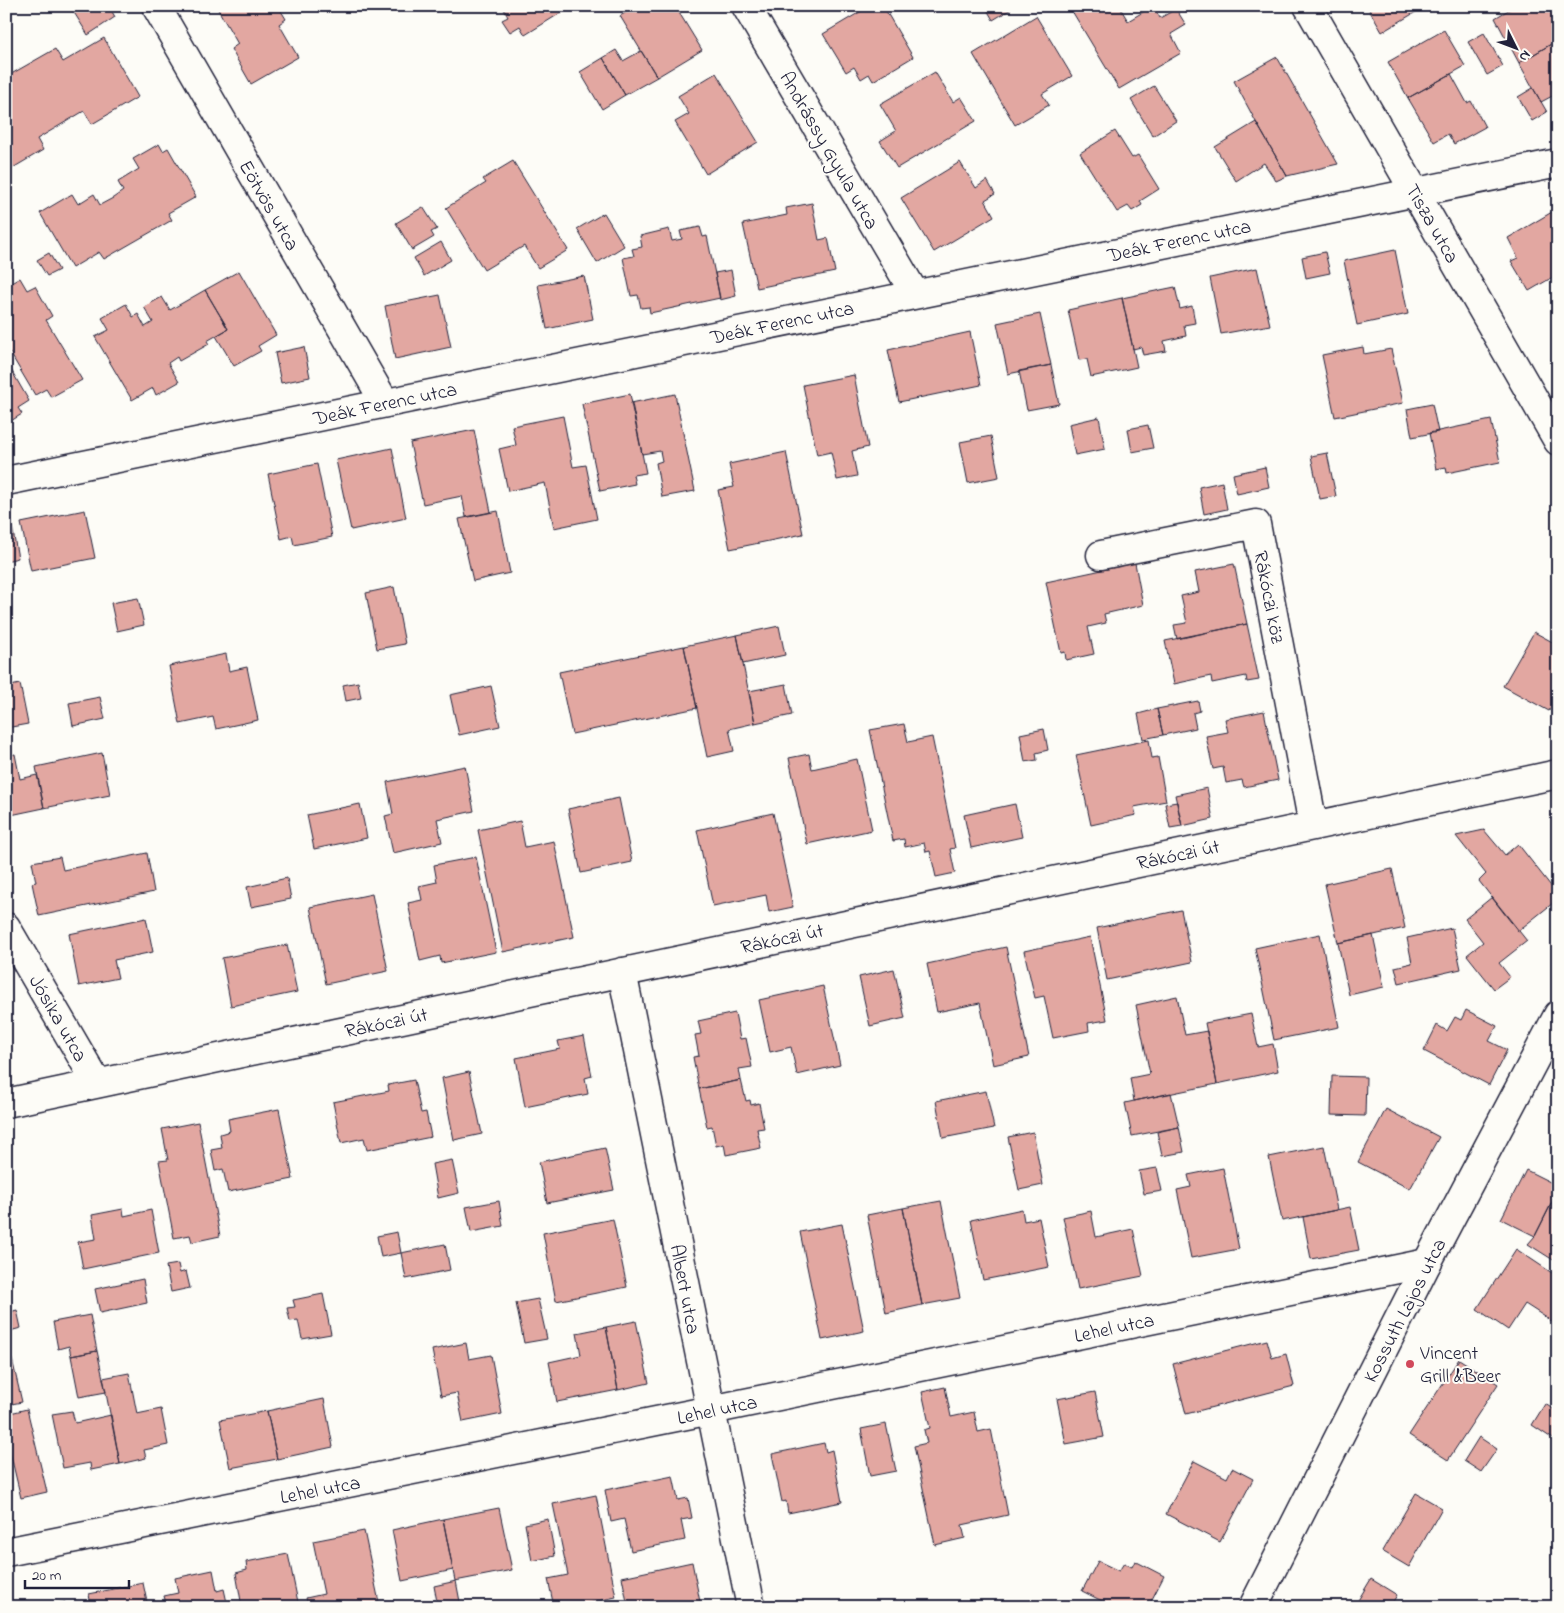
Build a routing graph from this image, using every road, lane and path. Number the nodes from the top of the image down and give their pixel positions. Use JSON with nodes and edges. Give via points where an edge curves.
{"nodes":[{"id":1,"x":156,"y":6,"type":"edge"},
{"id":2,"x":746,"y":6,"type":"edge"},
{"id":3,"x":1308,"y":6,"type":"edge"},
{"id":4,"x":1558,"y":163,"type":"edge"},
{"id":5,"x":1415,"y":192,"type":"junction"},
{"id":6,"x":915,"y":294,"type":"junction"},
{"id":7,"x":385,"y":403,"type":"junction"},
{"id":8,"x":1558,"y":441,"type":"edge"},
{"id":9,"x":6,"y":481,"type":"edge"},
{"id":10,"x":1101,"y":555,"type":"dead end"},
{"id":11,"x":1558,"y":774,"type":"edge"},
{"id":12,"x":1313,"y":825,"type":"junction"},
{"id":13,"x":6,"y":927,"type":"edge"},
{"id":14,"x":622,"y":972,"type":"junction"},
{"id":15,"x":1558,"y":1015,"type":"edge"},
{"id":16,"x":97,"y":1083,"type":"junction"},
{"id":17,"x":6,"y":1103,"type":"edge"},
{"id":18,"x":1427,"y":1263,"type":"junction"},
{"id":19,"x":711,"y":1410,"type":"junction"},
{"id":20,"x":6,"y":1552,"type":"edge"},
{"id":21,"x":750,"y":1607,"type":"edge"},
{"id":22,"x":1253,"y":1607,"type":"edge"}],
"edges":[{"from":1,"to":7,"type":"street","name":"Eötvös utca"},
{"from":2,"to":6,"type":"street","name":"Andrássy Gyula utca"},
{"from":3,"to":5,"type":"street","name":"Tisza utca"},
{"from":4,"to":5,"type":"street","name":"Deák Ferenc utca"},
{"from":5,"to":6,"type":"street","name":"Deák Ferenc utca"},
{"from":5,"to":8,"type":"street","name":"Tisza utca"},
{"from":6,"to":7,"type":"street","name":"Deák Ferenc utca"},
{"from":7,"to":9,"type":"street","name":"Deák Ferenc utca"},
{"from":10,"to":12,"type":"street","name":"Rákóczi köz","via":[[1256,524]]},
{"from":11,"to":12,"type":"street","name":"Rákóczi út"},
{"from":12,"to":14,"type":"street","name":"Rákóczi út"},
{"from":13,"to":16,"type":"street","name":"Jósika utca"},
{"from":14,"to":16,"type":"street","name":"Rákóczi út"},
{"from":14,"to":19,"type":"street","name":"Albert utca"},
{"from":15,"to":18,"type":"street","name":"Kossuth Lajos utca"},
{"from":16,"to":17,"type":"street","name":"Rákóczi út"},
{"from":18,"to":19,"type":"street","name":"Lehel utca"},
{"from":18,"to":22,"type":"street","name":"Kossuth Lajos utca"},
{"from":19,"to":20,"type":"street","name":"Lehel utca"},
{"from":19,"to":21,"type":"street","name":"Albert utca"}]}
